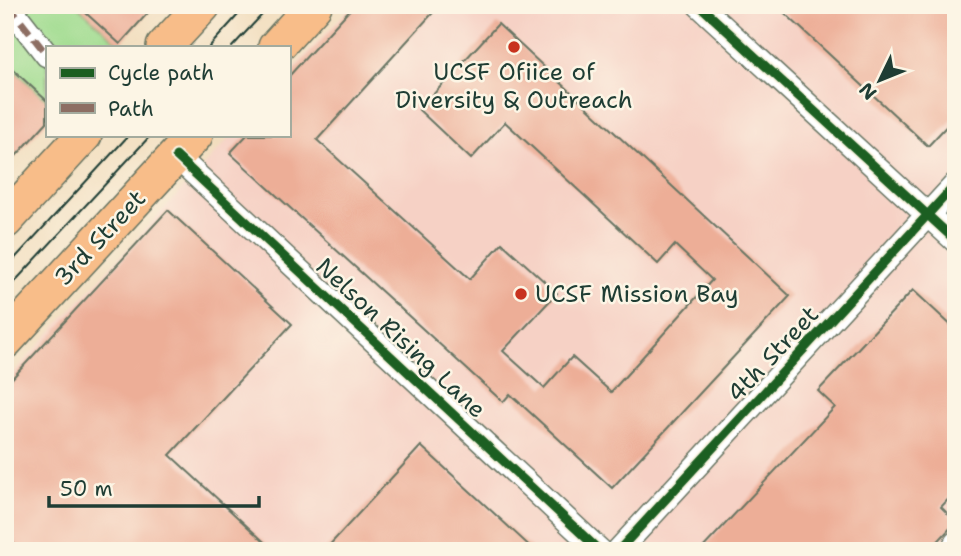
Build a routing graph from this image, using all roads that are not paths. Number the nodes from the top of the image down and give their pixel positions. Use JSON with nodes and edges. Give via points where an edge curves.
{"nodes":[{"id":1,"x":8,"y":5,"type":"edge"},
{"id":2,"x":203,"y":5,"type":"edge"},
{"id":3,"x":314,"y":5,"type":"edge"},
{"id":4,"x":699,"y":5,"type":"edge"},
{"id":5,"x":165,"y":46,"type":"edge"},
{"id":6,"x":277,"y":46,"type":"edge"},
{"id":7,"x":46,"y":54,"type":"edge"},
{"id":8,"x":83,"y":136,"type":"edge"},
{"id":9,"x":185,"y":145,"type":"edge"},
{"id":10,"x":956,"y":184,"type":"edge"},
{"id":11,"x":927,"y":215,"type":"junction"},
{"id":12,"x":5,"y":221,"type":"edge"},
{"id":13,"x":956,"y":242,"type":"edge"},
{"id":14,"x":5,"y":341,"type":"edge"},
{"id":15,"x":956,"y":543,"type":"edge"},
{"id":16,"x":600,"y":551,"type":"edge"},
{"id":17,"x":618,"y":551,"type":"edge"},
{"id":18,"x":952,"y":551,"type":"edge"}],
"edges":[{"from":1,"to":7,"type":"street"},
{"from":2,"to":5,"type":"main road"},
{"from":3,"to":6,"type":"main road"},
{"from":4,"to":11,"type":"street"},
{"from":8,"to":12,"type":"main road"},
{"from":9,"to":14,"type":"main road","name":"3rd Street"},
{"from":9,"to":16,"type":"street","name":"Nelson Rising Lane"},
{"from":10,"to":11,"type":"street","name":"4th Street"},
{"from":11,"to":13,"type":"street"},
{"from":11,"to":17,"type":"street","name":"4th Street"},
{"from":15,"to":18,"type":"street"}]}
